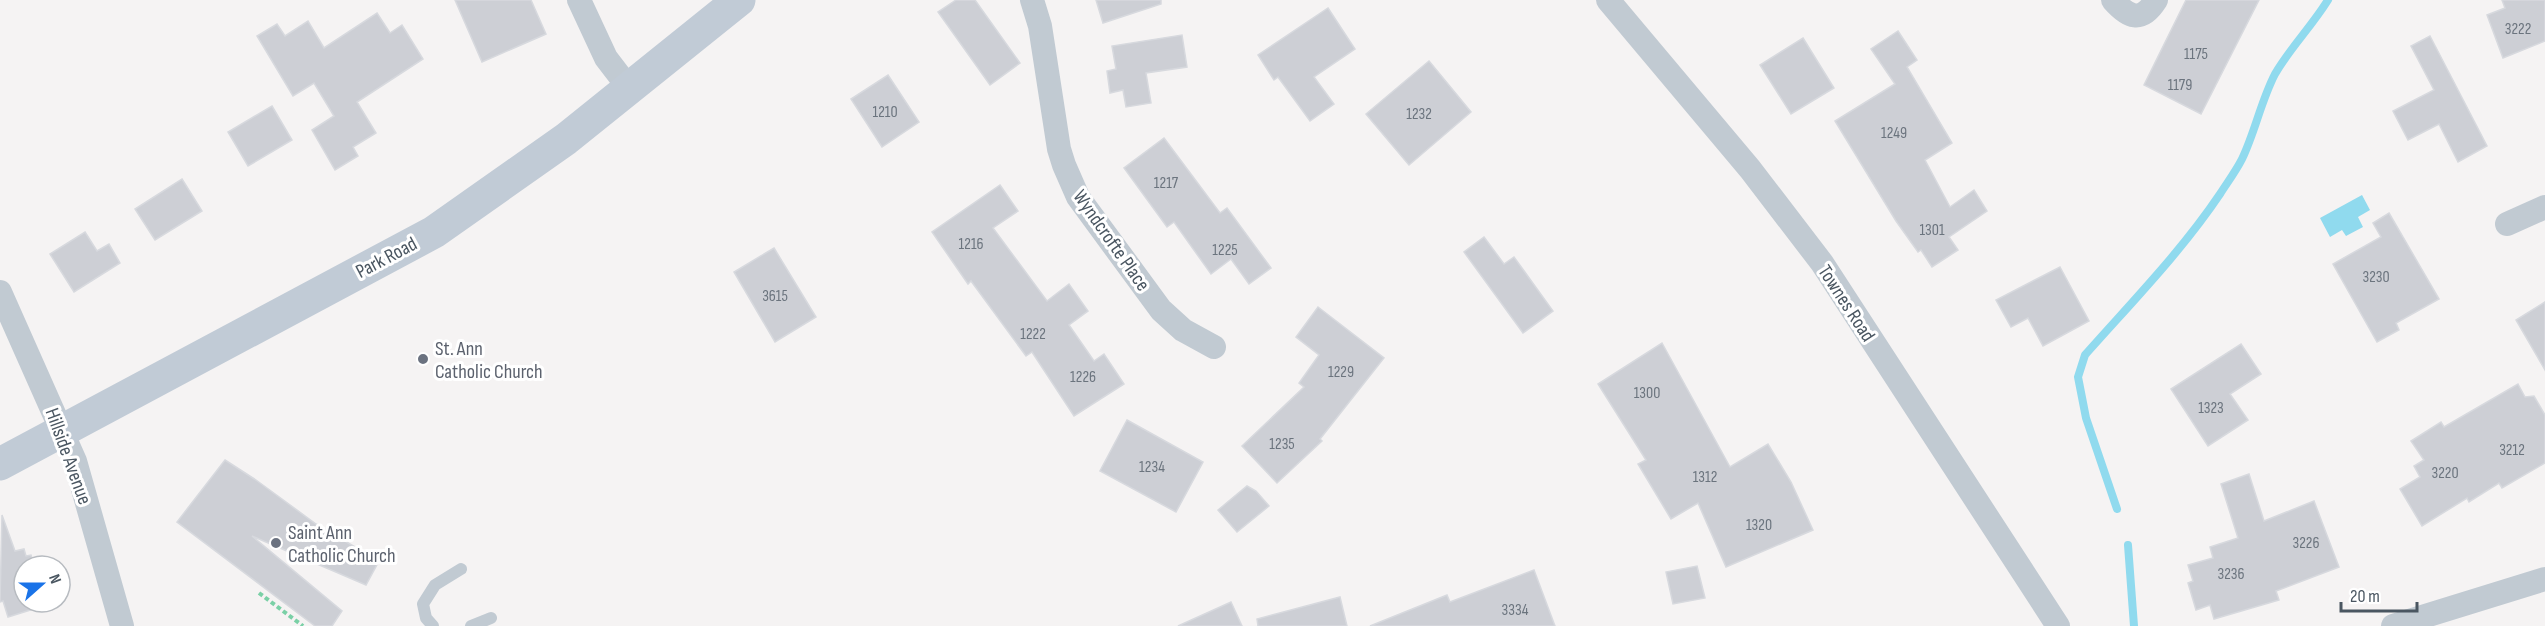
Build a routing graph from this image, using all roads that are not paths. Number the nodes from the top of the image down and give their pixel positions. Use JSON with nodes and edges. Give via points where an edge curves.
{"nodes":[{"id":1,"x":579,"y":0,"type":"edge"},
{"id":2,"x":739,"y":0,"type":"edge"},
{"id":3,"x":1032,"y":0,"type":"edge"},
{"id":4,"x":1608,"y":0,"type":"edge"},
{"id":5,"x":2113,"y":0,"type":"edge"},
{"id":6,"x":2156,"y":0,"type":"edge"},
{"id":7,"x":629,"y":88,"type":"junction"},
{"id":8,"x":2545,"y":207,"type":"edge"},
{"id":9,"x":2507,"y":224,"type":"dead end"},
{"id":10,"x":0,"y":292,"type":"edge"},
{"id":11,"x":1214,"y":347,"type":"dead end"},
{"id":12,"x":62,"y":430,"type":"junction"},
{"id":13,"x":0,"y":464,"type":"edge"},
{"id":14,"x":461,"y":569,"type":"dead end"},
{"id":15,"x":2545,"y":579,"type":"edge"},
{"id":16,"x":491,"y":618,"type":"dead end"},
{"id":17,"x":122,"y":626,"type":"edge"},
{"id":18,"x":433,"y":626,"type":"edge"},
{"id":19,"x":471,"y":626,"type":"edge"},
{"id":20,"x":2058,"y":626,"type":"edge"},
{"id":21,"x":2393,"y":626,"type":"edge"}],
"edges":[{"from":1,"to":7,"type":"street","via":[[606,58]]},
{"from":2,"to":7,"type":"main road","name":"Park Road"},
{"from":3,"to":11,"type":"street","name":"Wyndcrofte Place","via":[[1040,26],[1059,148],[1078,197],[1161,310],[1183,330]]},
{"from":4,"to":20,"type":"street","name":"Townes Road","via":[[1750,169],[1822,263]]},
{"from":5,"to":6,"type":"street","via":[[2125,14],[2133,16],[2144,14]]},
{"from":7,"to":12,"type":"main road","name":"Park Road","via":[[566,139],[434,232]]},
{"from":8,"to":9,"type":"street"},
{"from":10,"to":12,"type":"street","name":"Hillside Avenue"},
{"from":12,"to":13,"type":"main road","name":"Park Road"},
{"from":12,"to":17,"type":"street","name":"Hillside Avenue","via":[[78,471]]},
{"from":14,"to":18,"type":"lane","via":[[435,585],[423,604],[426,618]]},
{"from":15,"to":21,"type":"street"},
{"from":16,"to":19,"type":"lane"}]}
